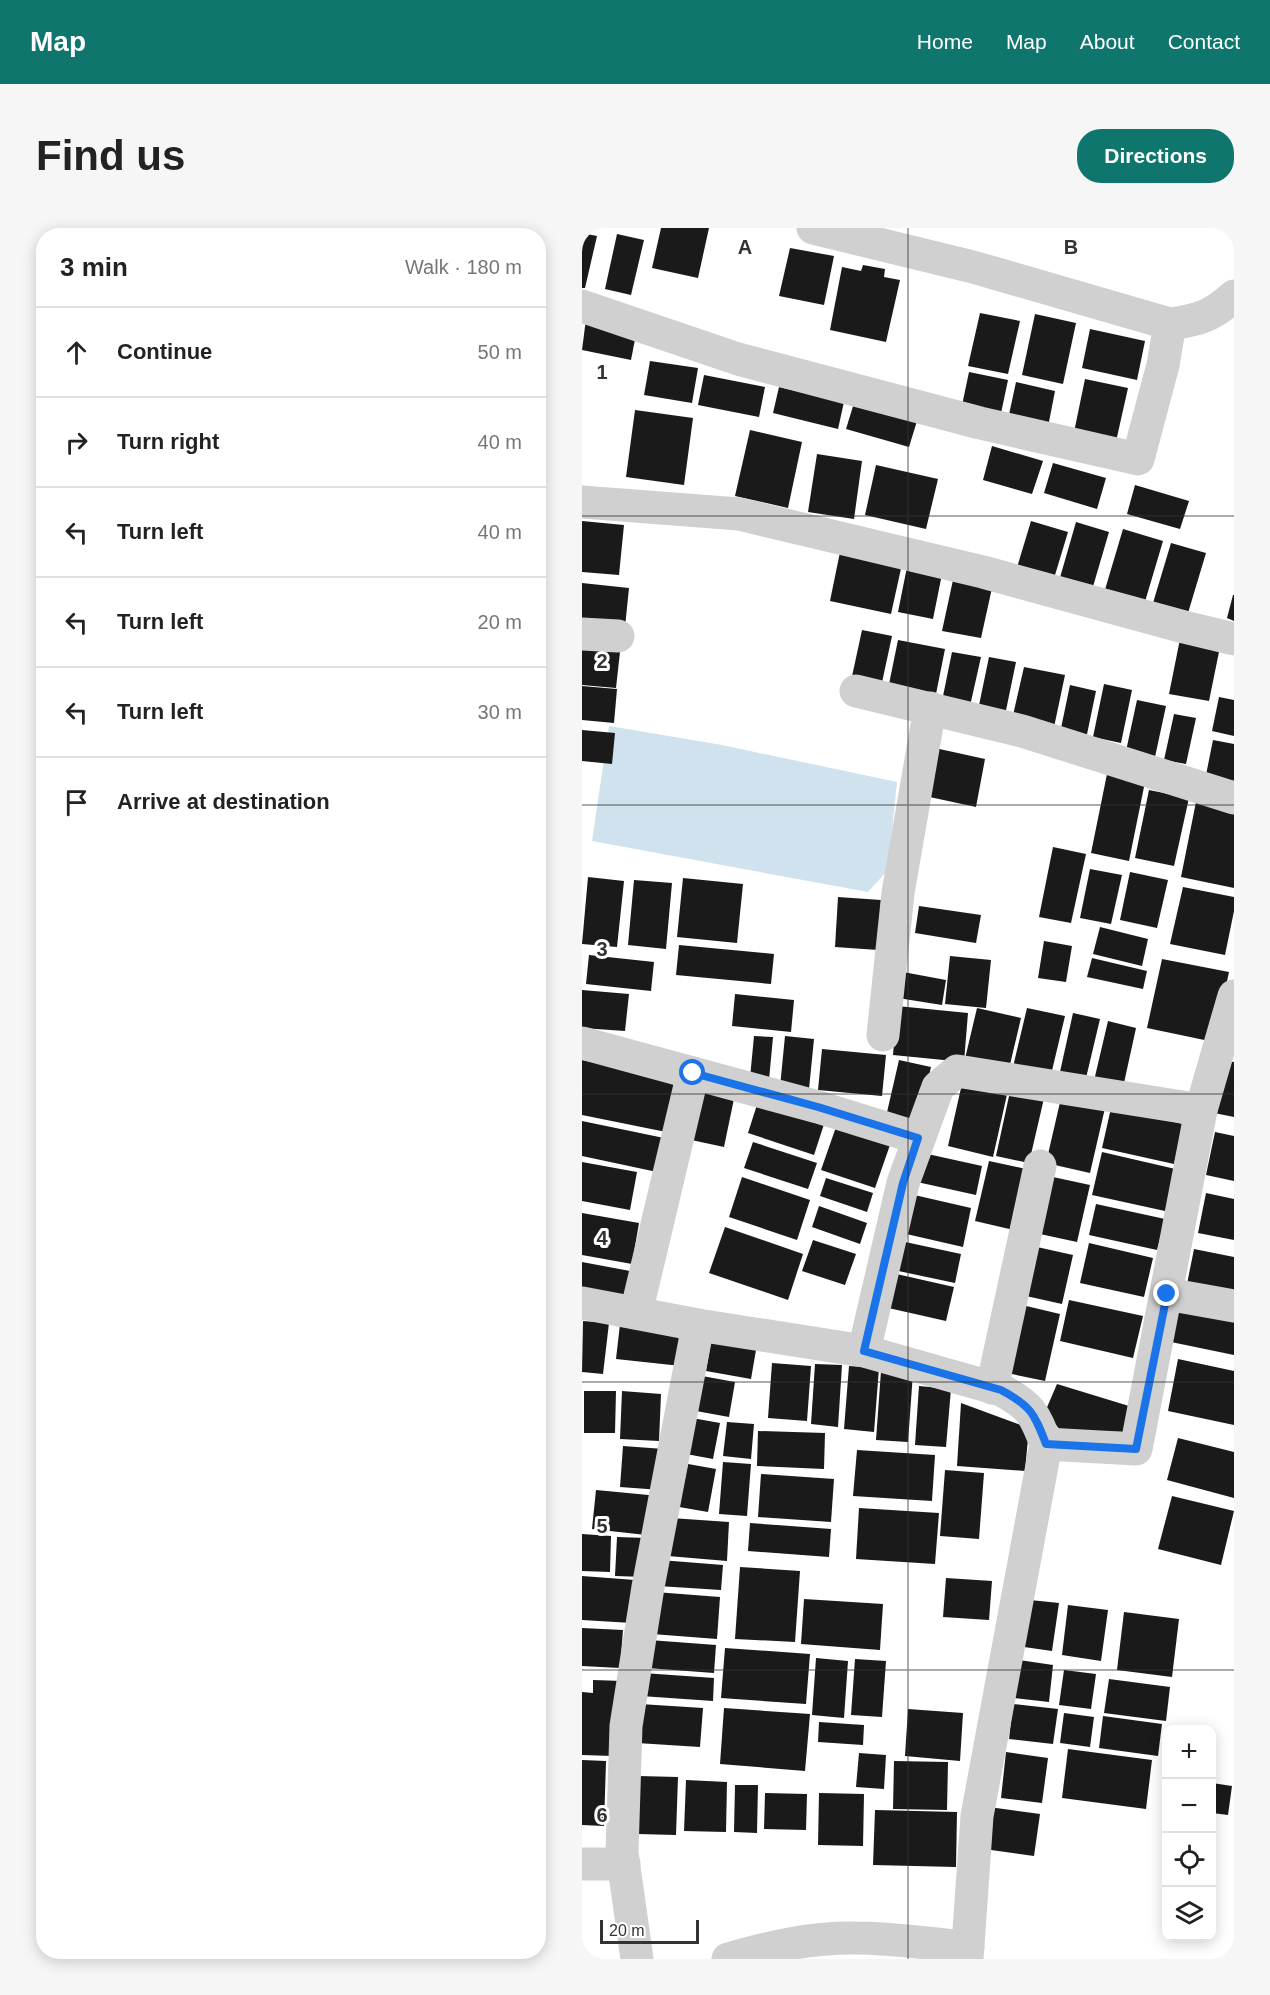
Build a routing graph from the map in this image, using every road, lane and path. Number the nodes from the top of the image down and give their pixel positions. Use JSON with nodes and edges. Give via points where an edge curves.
{"nodes":[{"id":1,"x":813,"y":228,"type":"edge"},
{"id":2,"x":1234,"y":296,"type":"edge"},
{"id":3,"x":582,"y":306,"type":"edge"},
{"id":4,"x":1170,"y":324,"type":"junction"},
{"id":5,"x":582,"y":502,"type":"edge"},
{"id":6,"x":582,"y":634,"type":"edge"},
{"id":7,"x":618,"y":636,"type":"dead end"},
{"id":8,"x":1234,"y":639,"type":"edge"},
{"id":9,"x":856,"y":691,"type":"dead end"},
{"id":10,"x":930,"y":708,"type":"junction"},
{"id":11,"x":1234,"y":798,"type":"edge"},
{"id":12,"x":1234,"y":996,"type":"edge"},
{"id":13,"x":1229,"y":1034,"type":"edge"},
{"id":14,"x":883,"y":1035,"type":"dead end"},
{"id":15,"x":582,"y":1043,"type":"edge"},
{"id":16,"x":693,"y":1073,"type":"junction"},
{"id":17,"x":1202,"y":1110,"type":"junction"},
{"id":18,"x":918,"y":1138,"type":"junction"},
{"id":19,"x":1040,"y":1166,"type":"dead end"},
{"id":20,"x":1167,"y":1294,"type":"junction"},
{"id":21,"x":582,"y":1303,"type":"edge"},
{"id":22,"x":1234,"y":1306,"type":"edge"},
{"id":23,"x":636,"y":1313,"type":"junction"},
{"id":24,"x":698,"y":1325,"type":"junction"},
{"id":25,"x":864,"y":1351,"type":"junction"},
{"id":26,"x":992,"y":1388,"type":"junction"},
{"id":27,"x":1046,"y":1444,"type":"junction"},
{"id":28,"x":582,"y":1864,"type":"edge"},
{"id":29,"x":624,"y":1864,"type":"junction"},
{"id":30,"x":967,"y":1953,"type":"edge"},
{"id":31,"x":638,"y":1959,"type":"edge"},
{"id":32,"x":728,"y":1959,"type":"edge"}],
"edges":[{"from":1,"to":4,"type":"street","via":[[973,267]]},
{"from":2,"to":4,"type":"street","via":[[1207,316]]},
{"from":3,"to":4,"type":"street","via":[[738,359],[980,423],[1138,459]]},
{"from":5,"to":8,"type":"street","via":[[739,514],[983,572]]},
{"from":6,"to":7,"type":"street"},
{"from":9,"to":10,"type":"street"},
{"from":10,"to":11,"type":"street","via":[[1022,730]]},
{"from":10,"to":14,"type":"street","via":[[898,893]]},
{"from":12,"to":13,"type":"street"},
{"from":13,"to":17,"type":"street"},
{"from":15,"to":16,"type":"street"},
{"from":16,"to":18,"type":"street"},
{"from":16,"to":23,"type":"street"},
{"from":17,"to":18,"type":"street","via":[[957,1071],[938,1087]]},
{"from":17,"to":20,"type":"street"},
{"from":18,"to":25,"type":"street","via":[[903,1183]]},
{"from":19,"to":26,"type":"street"},
{"from":20,"to":22,"type":"street"},
{"from":20,"to":27,"type":"street","via":[[1136,1449]]},
{"from":21,"to":23,"type":"street"},
{"from":23,"to":24,"type":"street"},
{"from":24,"to":25,"type":"street"},
{"from":24,"to":29,"type":"street","via":[[626,1726]]},
{"from":25,"to":26,"type":"street"},
{"from":26,"to":27,"type":"street","via":[[1020,1400],[1034,1414]]},
{"from":27,"to":30,"type":"street","via":[[977,1816]]},
{"from":28,"to":29,"type":"street"},
{"from":29,"to":31,"type":"street"},
{"from":30,"to":32,"type":"street","via":[[856,1938],[805,1941]]}]}
